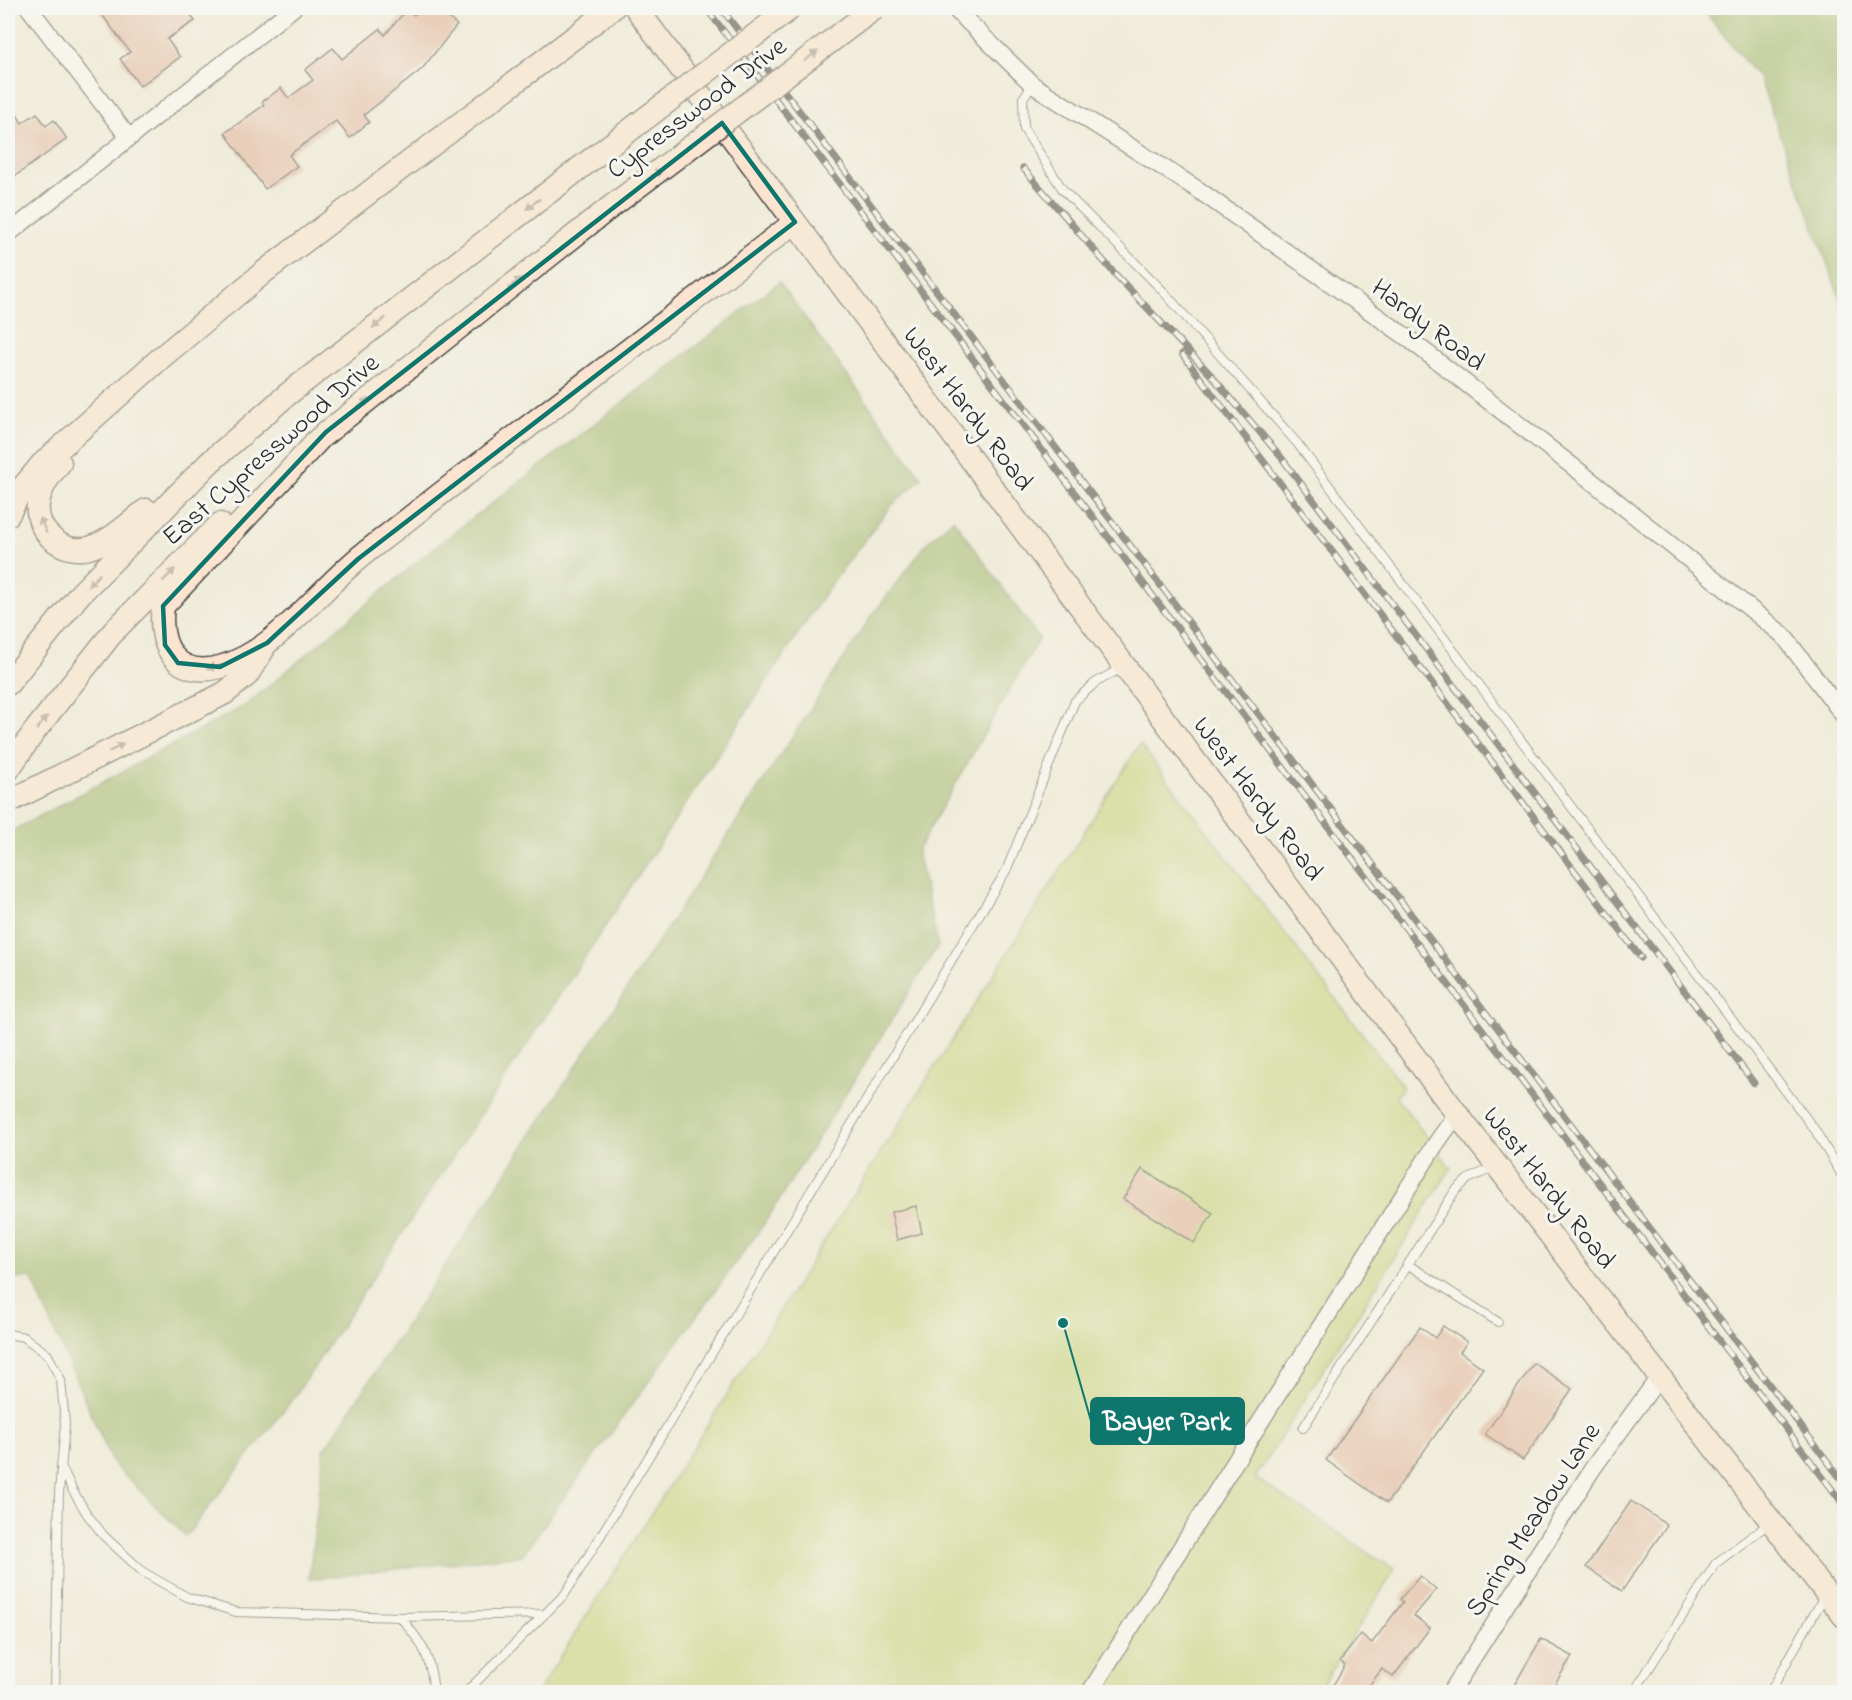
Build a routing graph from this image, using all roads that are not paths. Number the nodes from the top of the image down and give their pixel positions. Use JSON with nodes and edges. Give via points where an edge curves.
{"nodes":[{"id":1,"x":29,"y":8,"type":"edge"},
{"id":2,"x":293,"y":8,"type":"edge"},
{"id":3,"x":613,"y":8,"type":"edge"},
{"id":4,"x":636,"y":8,"type":"edge"},
{"id":5,"x":791,"y":8,"type":"edge"},
{"id":6,"x":875,"y":8,"type":"edge"},
{"id":7,"x":954,"y":8,"type":"edge"},
{"id":8,"x":1033,"y":85,"type":"junction"},
{"id":9,"x":129,"y":138,"type":"junction"},
{"id":10,"x":580,"y":168,"type":"joint"},
{"id":11,"x":608,"y":209,"type":"joint"},
{"id":12,"x":795,"y":222,"type":"junction"},
{"id":13,"x":8,"y":234,"type":"edge"},
{"id":14,"x":93,"y":418,"type":"junction"},
{"id":15,"x":326,"y":432,"type":"junction"},
{"id":16,"x":210,"y":462,"type":"junction"},
{"id":17,"x":8,"y":515,"type":"edge"},
{"id":18,"x":267,"y":643,"type":"junction"},
{"id":19,"x":1125,"y":666,"type":"junction"},
{"id":20,"x":8,"y":684,"type":"edge"},
{"id":21,"x":1845,"y":716,"type":"edge"},
{"id":22,"x":8,"y":770,"type":"edge"},
{"id":23,"x":8,"y":802,"type":"edge"},
{"id":24,"x":1457,"y":1114,"type":"junction"},
{"id":25,"x":1498,"y":1166,"type":"junction"},
{"id":26,"x":1845,"y":1179,"type":"edge"},
{"id":27,"x":1407,"y":1264,"type":"junction"},
{"id":28,"x":1498,"y":1322,"type":"dead end"},
{"id":29,"x":8,"y":1334,"type":"edge"},
{"id":30,"x":1660,"y":1376,"type":"junction"},
{"id":31,"x":1302,"y":1428,"type":"dead end"},
{"id":32,"x":61,"y":1466,"type":"junction"},
{"id":33,"x":1772,"y":1522,"type":"junction"},
{"id":34,"x":1827,"y":1592,"type":"junction"},
{"id":35,"x":545,"y":1614,"type":"junction"},
{"id":36,"x":1845,"y":1616,"type":"edge"},
{"id":37,"x":400,"y":1617,"type":"junction"},
{"id":38,"x":55,"y":1692,"type":"edge"},
{"id":39,"x":434,"y":1692,"type":"edge"},
{"id":40,"x":466,"y":1692,"type":"edge"},
{"id":41,"x":1090,"y":1692,"type":"edge"},
{"id":42,"x":1451,"y":1692,"type":"edge"},
{"id":43,"x":1634,"y":1692,"type":"edge"},
{"id":44,"x":1770,"y":1692,"type":"edge"}],
"edges":[{"from":1,"to":9,"type":"street"},
{"from":2,"to":9,"type":"street"},
{"from":3,"to":14,"type":"main road","via":[[264,272]]},
{"from":4,"to":12,"type":"main road","name":"West Hardy Road"},
{"from":5,"to":10,"type":"main road","name":"Cypresswood Drive","bridge":true},
{"from":11,"to":6,"type":"main road","name":"Cypresswood Drive","one_way":true,"bridge":true},
{"from":7,"to":8,"type":"street","name":"Hardy Road"},
{"from":8,"to":21,"type":"street","name":"Hardy Road","via":[[1197,189],[1405,336],[1783,635]]},
{"from":8,"to":26,"type":"lane","via":[[1023,99],[1024,129],[1064,190],[1163,291],[1297,443],[1815,1130]]},
{"from":9,"to":13,"type":"street"},
{"from":10,"to":16,"type":"main road","name":"East Cypresswood Drive","one_way":true,"via":[[288,394]]},
{"from":15,"to":11,"type":"main road","name":"East Cypresswood Drive","one_way":true},
{"from":12,"to":18,"type":"main road","via":[[358,559]]},
{"from":12,"to":19,"type":"main road","name":"West Hardy Road"},
{"from":16,"to":14,"type":"main road","one_way":true,"via":[[102,543],[80,550],[70,548],[44,531],[38,504],[44,485]]},
{"from":14,"to":17,"type":"main road","via":[[42,464],[23,487]]},
{"from":18,"to":15,"type":"main road","one_way":true,"via":[[246,658],[220,667],[206,669],[178,663],[165,645],[163,606]]},
{"from":22,"to":15,"type":"main road","name":"East Cypresswood Drive","one_way":true,"via":[[114,631],[226,518]]},
{"from":16,"to":20,"type":"main road","name":"East Cypresswood Drive","one_way":true,"via":[[80,594]]},
{"from":23,"to":18,"type":"main road","one_way":true,"via":[[225,693],[247,675]]},
{"from":19,"to":24,"type":"main road","name":"West Hardy Road"},
{"from":19,"to":35,"type":"lane","via":[[1095,683],[1075,701],[1006,871],[565,1594]]},
{"from":24,"to":25,"type":"main road","name":"West Hardy Road"},
{"from":24,"to":41,"type":"street"},
{"from":25,"to":27,"type":"lane","via":[[1468,1179],[1455,1191]]},
{"from":25,"to":30,"type":"main road","name":"West Hardy Road"},
{"from":27,"to":28,"type":"lane"},
{"from":27,"to":31,"type":"lane"},
{"from":29,"to":32,"type":"lane","via":[[24,1337],[48,1355],[61,1380],[65,1424]]},
{"from":30,"to":33,"type":"main road","name":"West Hardy Road"},
{"from":30,"to":42,"type":"street","name":"Spring Meadow Lane","via":[[1593,1468]]},
{"from":32,"to":37,"type":"lane","via":[[104,1536],[143,1572],[187,1597],[236,1612]]},
{"from":32,"to":38,"type":"lane"},
{"from":33,"to":34,"type":"main road","name":"West Hardy Road"},
{"from":33,"to":43,"type":"lane","via":[[1716,1563]]},
{"from":34,"to":36,"type":"main road","name":"West Hardy Road"},
{"from":34,"to":44,"type":"lane"},
{"from":35,"to":37,"type":"lane"},
{"from":35,"to":40,"type":"lane"},
{"from":37,"to":39,"type":"lane","via":[[420,1640],[432,1667]]}]}
